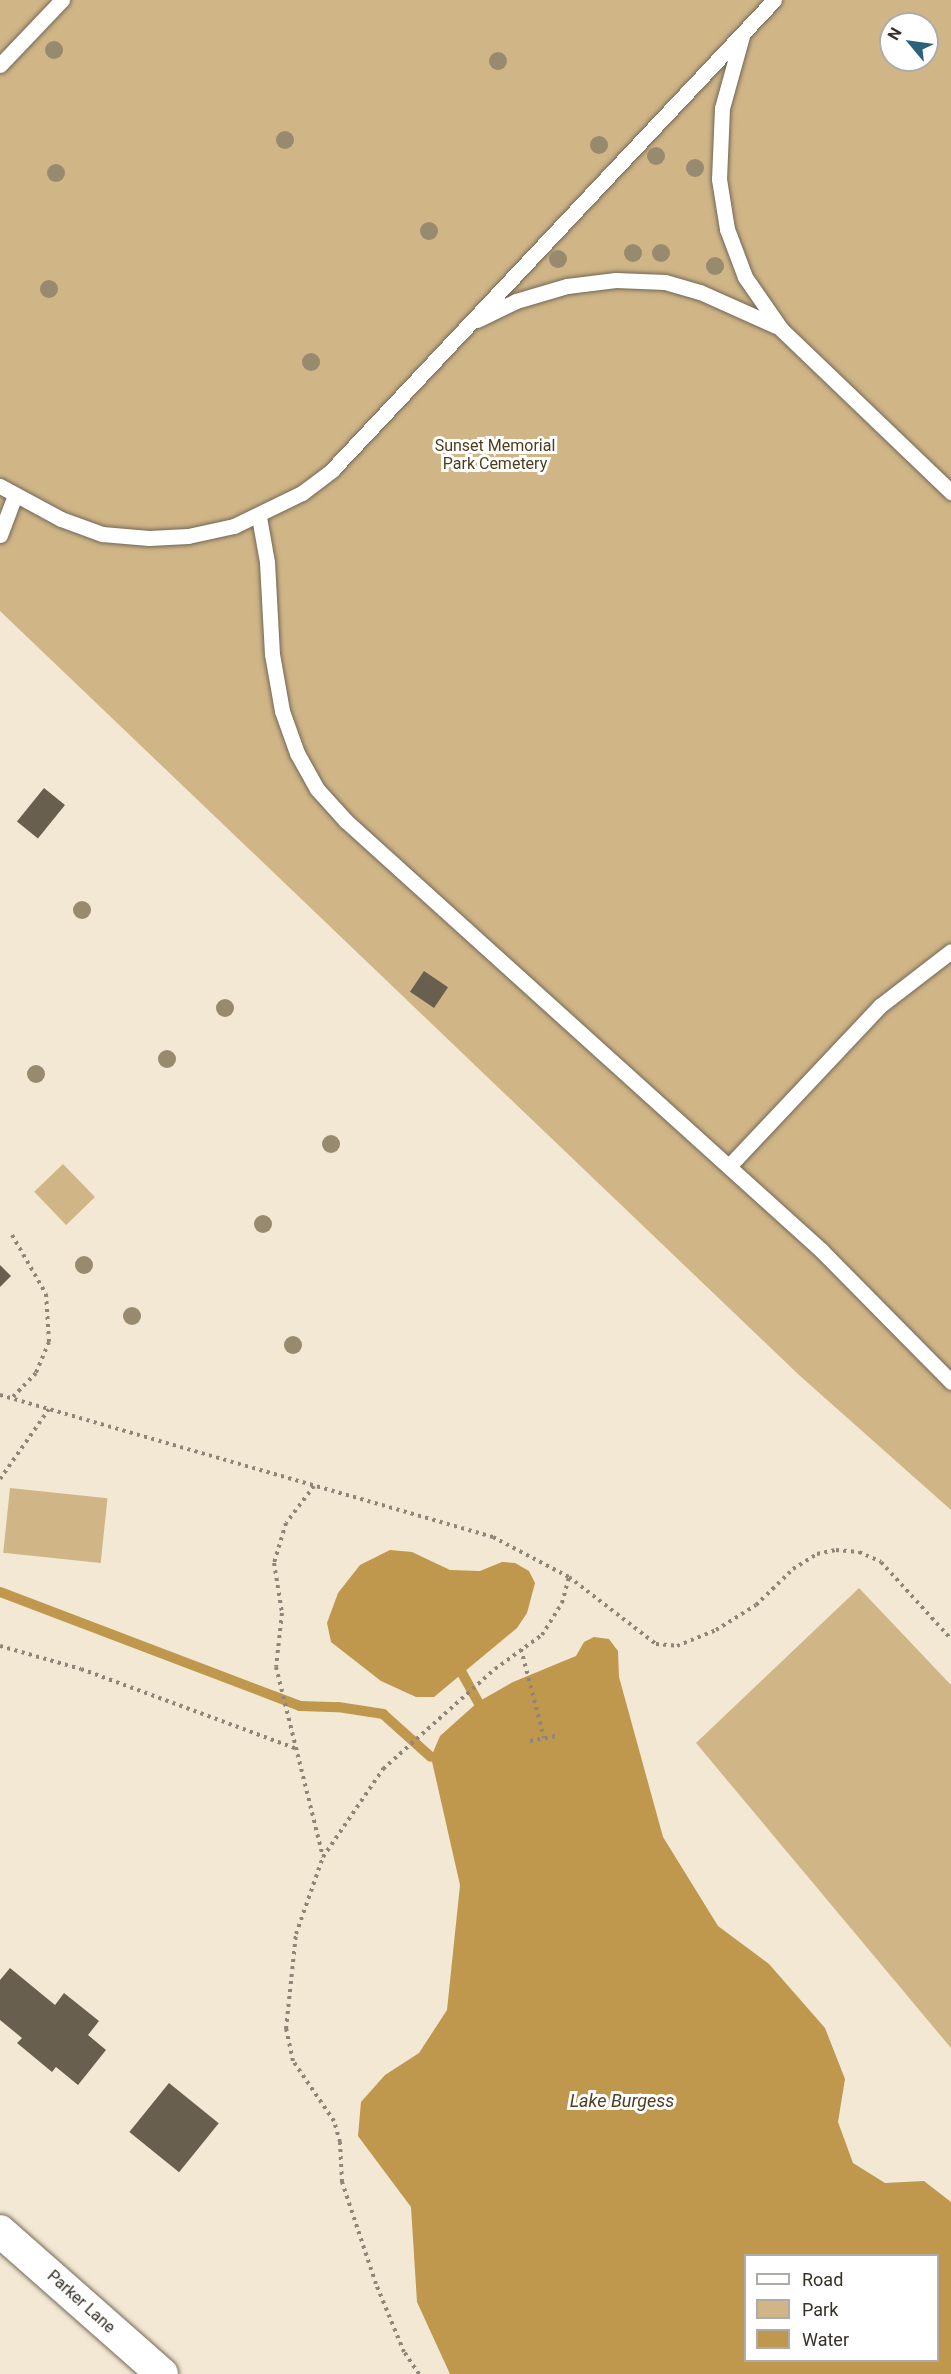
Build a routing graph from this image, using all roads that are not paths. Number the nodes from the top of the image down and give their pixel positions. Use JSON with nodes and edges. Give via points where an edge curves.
{"nodes":[{"id":1,"x":62,"y":0,"type":"edge"},
{"id":2,"x":774,"y":0,"type":"edge"},
{"id":3,"x":743,"y":33,"type":"junction"},
{"id":4,"x":0,"y":65,"type":"edge"},
{"id":5,"x":467,"y":325,"type":"junction"},
{"id":6,"x":781,"y":329,"type":"junction"},
{"id":7,"x":0,"y":486,"type":"edge"},
{"id":8,"x":951,"y":492,"type":"edge"},
{"id":9,"x":15,"y":495,"type":"junction"},
{"id":10,"x":259,"y":517,"type":"junction"},
{"id":11,"x":0,"y":536,"type":"edge"},
{"id":12,"x":951,"y":951,"type":"edge"},
{"id":13,"x":730,"y":1165,"type":"junction"},
{"id":14,"x":951,"y":1382,"type":"edge"},
{"id":15,"x":0,"y":2231,"type":"edge"},
{"id":16,"x":162,"y":2374,"type":"edge"}],
"edges":[{"from":1,"to":4,"type":"lane"},
{"from":2,"to":3,"type":"lane"},
{"from":3,"to":5,"type":"lane"},
{"from":3,"to":6,"type":"lane","via":[[722,108],[719,179],[727,229],[745,276]]},
{"from":5,"to":6,"type":"lane","via":[[516,301],[567,286],[616,280],[665,282],[700,292]]},
{"from":5,"to":10,"type":"lane","via":[[332,470],[302,493]]},
{"from":6,"to":8,"type":"lane"},
{"from":7,"to":9,"type":"lane"},
{"from":9,"to":10,"type":"lane","via":[[61,519],[102,534],[188,536]]},
{"from":9,"to":11,"type":"lane"},
{"from":10,"to":13,"type":"lane","via":[[267,562],[272,654],[282,711],[297,753],[317,789],[346,821]]},
{"from":12,"to":13,"type":"lane","via":[[881,1005]]},
{"from":13,"to":14,"type":"lane","via":[[822,1251]]},
{"from":15,"to":16,"type":"street","name":"Parker Lane"}]}
